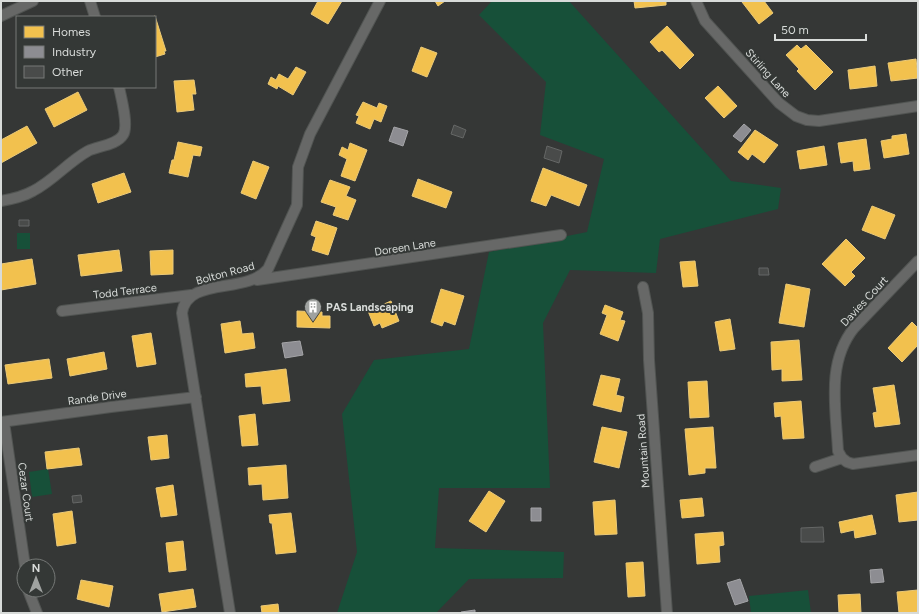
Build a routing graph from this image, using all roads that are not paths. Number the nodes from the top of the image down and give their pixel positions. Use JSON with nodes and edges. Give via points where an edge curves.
{"nodes":[{"id":1,"x":33,"y":1,"type":"edge"},
{"id":2,"x":90,"y":1,"type":"edge"},
{"id":3,"x":380,"y":1,"type":"edge"},
{"id":4,"x":696,"y":1,"type":"edge"},
{"id":5,"x":1,"y":16,"type":"edge"},
{"id":6,"x":95,"y":16,"type":"edge"},
{"id":7,"x":119,"y":88,"type":"edge"},
{"id":8,"x":918,"y":106,"type":"edge"},
{"id":9,"x":1,"y":201,"type":"edge"},
{"id":10,"x":561,"y":235,"type":"dead end"},
{"id":11,"x":918,"y":261,"type":"edge"},
{"id":12,"x":253,"y":281,"type":"junction"},
{"id":13,"x":643,"y":287,"type":"dead end"},
{"id":14,"x":191,"y":295,"type":"junction"},
{"id":15,"x":62,"y":311,"type":"dead end"},
{"id":16,"x":196,"y":397,"type":"junction"},
{"id":17,"x":2,"y":422,"type":"edge"},
{"id":18,"x":918,"y":455,"type":"edge"},
{"id":19,"x":842,"y":458,"type":"junction"},
{"id":20,"x":815,"y":467,"type":"dead end"},
{"id":21,"x":24,"y":558,"type":"edge"},
{"id":22,"x":31,"y":598,"type":"edge"},
{"id":23,"x":37,"y":613,"type":"edge"},
{"id":24,"x":230,"y":613,"type":"edge"},
{"id":25,"x":667,"y":613,"type":"edge"}],
"edges":[{"from":1,"to":5,"type":"street"},
{"from":2,"to":6,"type":"street"},
{"from":3,"to":12,"type":"street","name":"Bolton Road","via":[[308,138],[298,167],[298,205],[290,225],[268,269],[263,276]]},
{"from":4,"to":8,"type":"street","name":"Stirling Lane","via":[[705,21],[778,103],[796,116],[819,121]]},
{"from":7,"to":9,"type":"street","via":[[126,126],[120,139],[89,150],[32,192]]},
{"from":10,"to":12,"type":"street","name":"Doreen Lane"},
{"from":11,"to":19,"type":"street","name":"Davies Court","via":[[854,328],[839,351],[834,380],[838,450]]},
{"from":12,"to":14,"type":"street","name":"Bolton Road"},
{"from":13,"to":25,"type":"street","name":"Mountain Road","via":[[648,312],[650,376]]},
{"from":14,"to":15,"type":"street","name":"Todd Terrace"},
{"from":14,"to":16,"type":"street","name":"Bolton Road","via":[[183,306],[182,313]]},
{"from":16,"to":17,"type":"street","name":"Rande Drive"},
{"from":16,"to":24,"type":"street","name":"Bolton Road"},
{"from":17,"to":21,"type":"street","name":"Cezar Court"},
{"from":18,"to":19,"type":"street","via":[[853,464]]},
{"from":19,"to":20,"type":"street"},
{"from":22,"to":23,"type":"street"}]}
